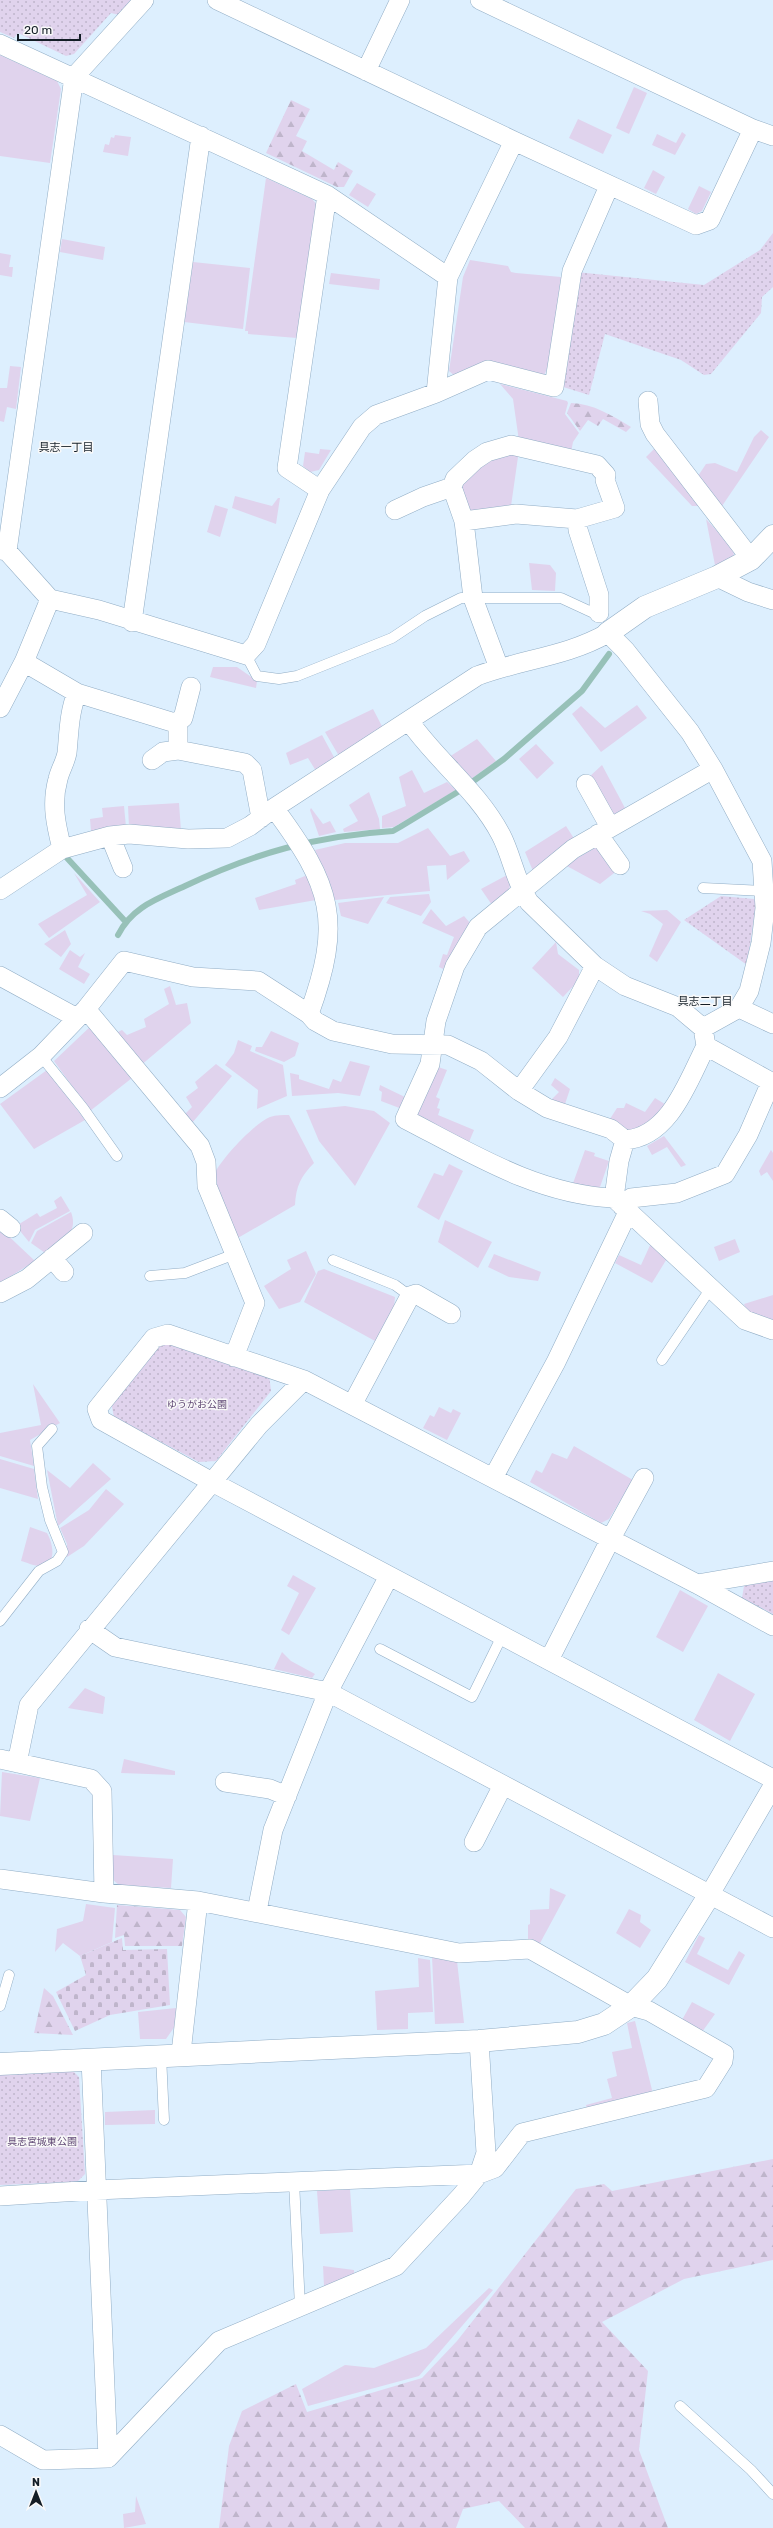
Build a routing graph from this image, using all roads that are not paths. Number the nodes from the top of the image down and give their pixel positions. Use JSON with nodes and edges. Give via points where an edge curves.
{"nodes":[{"id":1,"x":144,"y":0,"type":"edge"},
{"id":2,"x":218,"y":0,"type":"edge"},
{"id":3,"x":400,"y":0,"type":"edge"},
{"id":4,"x":480,"y":0,"type":"edge"},
{"id":5,"x":0,"y":44,"type":"edge"},
{"id":6,"x":366,"y":70,"type":"junction"},
{"id":7,"x":74,"y":77,"type":"junction"},
{"id":8,"x":753,"y":129,"type":"junction"},
{"id":9,"x":201,"y":136,"type":"junction"},
{"id":10,"x":773,"y":136,"type":"edge"},
{"id":11,"x":514,"y":141,"type":"junction"},
{"id":12,"x":609,"y":186,"type":"junction"},
{"id":13,"x":327,"y":195,"type":"junction"},
{"id":14,"x":448,"y":277,"type":"junction"},
{"id":15,"x":436,"y":393,"type":"junction"},
{"id":16,"x":648,"y":401,"type":"dead end"},
{"id":17,"x":452,"y":487,"type":"junction"},
{"id":18,"x":320,"y":490,"type":"junction"},
{"id":19,"x":395,"y":510,"type":"dead end"},
{"id":20,"x":577,"y":519,"type":"junction"},
{"id":21,"x":464,"y":521,"type":"junction"},
{"id":22,"x":773,"y":536,"type":"edge"},
{"id":23,"x":4,"y":551,"type":"edge"},
{"id":24,"x":751,"y":559,"type":"junction"},
{"id":25,"x":717,"y":577,"type":"junction"},
{"id":26,"x":473,"y":598,"type":"junction"},
{"id":27,"x":50,"y":599,"type":"junction"},
{"id":28,"x":773,"y":600,"type":"edge"},
{"id":29,"x":599,"y":613,"type":"junction"},
{"id":30,"x":132,"y":622,"type":"junction"},
{"id":31,"x":608,"y":633,"type":"junction"},
{"id":32,"x":246,"y":655,"type":"junction"},
{"id":33,"x":24,"y":662,"type":"junction"},
{"id":34,"x":499,"y":668,"type":"junction"},
{"id":35,"x":191,"y":687,"type":"dead end"},
{"id":36,"x":77,"y":693,"type":"junction"},
{"id":37,"x":0,"y":708,"type":"edge"},
{"id":38,"x":409,"y":721,"type":"junction"},
{"id":39,"x":175,"y":723,"type":"junction"},
{"id":40,"x":178,"y":750,"type":"junction"},
{"id":41,"x":152,"y":760,"type":"dead end"},
{"id":42,"x":713,"y":769,"type":"junction"},
{"id":43,"x":586,"y":784,"type":"dead end"},
{"id":44,"x":268,"y":813,"type":"junction"},
{"id":45,"x":604,"y":830,"type":"junction"},
{"id":46,"x":110,"y":836,"type":"junction"},
{"id":47,"x":62,"y":849,"type":"junction"},
{"id":48,"x":768,"y":857,"type":"edge"},
{"id":49,"x":620,"y":865,"type":"dead end"},
{"id":50,"x":123,"y":868,"type":"dead end"},
{"id":51,"x":703,"y":888,"type":"dead end"},
{"id":52,"x":0,"y":890,"type":"edge"},
{"id":53,"x":764,"y":891,"type":"junction"},
{"id":54,"x":522,"y":892,"type":"junction"},
{"id":55,"x":767,"y":944,"type":"edge"},
{"id":56,"x":595,"y":966,"type":"junction"},
{"id":57,"x":0,"y":976,"type":"edge"},
{"id":58,"x":739,"y":1008,"type":"junction"},
{"id":59,"x":82,"y":1014,"type":"junction"},
{"id":60,"x":309,"y":1014,"type":"junction"},
{"id":61,"x":773,"y":1024,"type":"edge"},
{"id":62,"x":705,"y":1037,"type":"junction"},
{"id":63,"x":432,"y":1046,"type":"junction"},
{"id":64,"x":41,"y":1056,"type":"junction"},
{"id":65,"x":772,"y":1082,"type":"edge"},
{"id":66,"x":0,"y":1088,"type":"edge"},
{"id":67,"x":519,"y":1091,"type":"junction"},
{"id":68,"x":624,"y":1140,"type":"junction"},
{"id":69,"x":117,"y":1156,"type":"dead end"},
{"id":70,"x":621,"y":1205,"type":"junction"},
{"id":71,"x":83,"y":1232,"type":"dead end"},
{"id":72,"x":235,"y":1254,"type":"junction"},
{"id":73,"x":333,"y":1260,"type":"dead end"},
{"id":74,"x":150,"y":1276,"type":"dead end"},
{"id":75,"x":711,"y":1288,"type":"junction"},
{"id":76,"x":0,"y":1293,"type":"edge"},
{"id":77,"x":410,"y":1296,"type":"junction"},
{"id":78,"x":451,"y":1314,"type":"dead end"},
{"id":79,"x":773,"y":1330,"type":"edge"},
{"id":80,"x":234,"y":1357,"type":"junction"},
{"id":81,"x":662,"y":1360,"type":"dead end"},
{"id":82,"x":304,"y":1380,"type":"junction"},
{"id":83,"x":352,"y":1405,"type":"junction"},
{"id":84,"x":52,"y":1429,"type":"dead end"},
{"id":85,"x":492,"y":1478,"type":"junction"},
{"id":86,"x":644,"y":1478,"type":"dead end"},
{"id":87,"x":212,"y":1482,"type":"junction"},
{"id":88,"x":610,"y":1540,"type":"junction"},
{"id":89,"x":773,"y":1571,"type":"edge"},
{"id":90,"x":389,"y":1576,"type":"junction"},
{"id":91,"x":697,"y":1584,"type":"junction"},
{"id":92,"x":0,"y":1621,"type":"edge"},
{"id":93,"x":773,"y":1626,"type":"edge"},
{"id":94,"x":89,"y":1629,"type":"junction"},
{"id":95,"x":502,"y":1636,"type":"junction"},
{"id":96,"x":380,"y":1649,"type":"dead end"},
{"id":97,"x":549,"y":1660,"type":"junction"},
{"id":98,"x":328,"y":1692,"type":"junction"},
{"id":99,"x":9,"y":1761,"type":"edge"},
{"id":100,"x":773,"y":1779,"type":"edge"},
{"id":101,"x":224,"y":1782,"type":"dead end"},
{"id":102,"x":503,"y":1785,"type":"junction"},
{"id":103,"x":773,"y":1786,"type":"edge"},
{"id":104,"x":287,"y":1796,"type":"junction"},
{"id":105,"x":474,"y":1842,"type":"dead end"},
{"id":106,"x":0,"y":1879,"type":"edge"},
{"id":107,"x":104,"y":1893,"type":"junction"},
{"id":108,"x":710,"y":1894,"type":"junction"},
{"id":109,"x":198,"y":1901,"type":"junction"},
{"id":110,"x":256,"y":1911,"type":"junction"},
{"id":111,"x":773,"y":1928,"type":"edge"},
{"id":112,"x":9,"y":1975,"type":"dead end"},
{"id":113,"x":0,"y":2006,"type":"edge"},
{"id":114,"x":631,"y":2006,"type":"junction"},
{"id":115,"x":480,"y":2041,"type":"junction"},
{"id":116,"x":171,"y":2054,"type":"junction"},
{"id":117,"x":91,"y":2059,"type":"junction"},
{"id":118,"x":0,"y":2064,"type":"edge"},
{"id":119,"x":164,"y":2120,"type":"dead end"},
{"id":120,"x":479,"y":2174,"type":"junction"},
{"id":121,"x":294,"y":2182,"type":"junction"},
{"id":122,"x":96,"y":2190,"type":"junction"},
{"id":123,"x":0,"y":2196,"type":"edge"},
{"id":124,"x":300,"y":2307,"type":"junction"},
{"id":125,"x":680,"y":2406,"type":"dead end"},
{"id":126,"x":0,"y":2435,"type":"edge"},
{"id":127,"x":108,"y":2458,"type":"junction"},
{"id":128,"x":773,"y":2494,"type":"edge"}],
"edges":[{"from":1,"to":7,"type":"street"},
{"from":2,"to":6,"type":"street"},
{"from":3,"to":6,"type":"street"},
{"from":4,"to":8,"type":"street"},
{"from":5,"to":7,"type":"street"},
{"from":6,"to":11,"type":"street"},
{"from":7,"to":9,"type":"street"},
{"from":7,"to":23,"type":"street"},
{"from":8,"to":10,"type":"street"},
{"from":8,"to":12,"type":"street","via":[[710,220],[696,225]]},
{"from":9,"to":13,"type":"street"},
{"from":9,"to":30,"type":"street"},
{"from":11,"to":12,"type":"street"},
{"from":11,"to":14,"type":"street"},
{"from":12,"to":15,"type":"street","via":[[572,271],[554,387],[488,370]]},
{"from":13,"to":14,"type":"street"},
{"from":13,"to":18,"type":"street","via":[[287,468]]},
{"from":14,"to":15,"type":"street"},
{"from":15,"to":18,"type":"street","via":[[376,415],[362,427]]},
{"from":16,"to":24,"type":"street","via":[[650,424],[655,434]]},
{"from":17,"to":19,"type":"street"},
{"from":17,"to":20,"type":"street","via":[[455,479],[475,460],[487,452],[510,445],[598,465],[606,475],[605,480],[615,508]]},
{"from":17,"to":21,"type":"street"},
{"from":18,"to":32,"type":"street","via":[[256,644]]},
{"from":20,"to":21,"type":"street","via":[[516,514]]},
{"from":20,"to":29,"type":"street","via":[[578,530],[599,595]]},
{"from":21,"to":26,"type":"street"},
{"from":22,"to":24,"type":"street"},
{"from":23,"to":27,"type":"street"},
{"from":24,"to":25,"type":"street"},
{"from":25,"to":28,"type":"street","via":[[748,592]]},
{"from":25,"to":31,"type":"street","via":[[645,607]]},
{"from":26,"to":29,"type":"lane","via":[[561,598]]},
{"from":26,"to":32,"type":"lane","via":[[461,598],[424,616],[392,638],[297,676],[279,679],[257,676]]},
{"from":26,"to":34,"type":"street"},
{"from":27,"to":30,"type":"street","via":[[99,610]]},
{"from":27,"to":33,"type":"street"},
{"from":29,"to":31,"type":"lane"},
{"from":30,"to":32,"type":"street"},
{"from":31,"to":34,"type":"street","via":[[586,646],[551,657]]},
{"from":31,"to":42,"type":"street","via":[[625,650],[690,732]]},
{"from":33,"to":36,"type":"street"},
{"from":33,"to":37,"type":"street"},
{"from":34,"to":38,"type":"street","via":[[477,676]]},
{"from":35,"to":39,"type":"street","via":[[183,718]]},
{"from":36,"to":39,"type":"street"},
{"from":36,"to":47,"type":"street","via":[[72,708],[66,756],[53,802]]},
{"from":38,"to":44,"type":"street"},
{"from":38,"to":54,"type":"street","via":[[468,787],[501,835]]},
{"from":39,"to":40,"type":"street","via":[[178,728]]},
{"from":40,"to":41,"type":"street","via":[[163,752]]},
{"from":40,"to":44,"type":"street","via":[[245,763],[252,770]]},
{"from":42,"to":45,"type":"street"},
{"from":42,"to":48,"type":"street"},
{"from":43,"to":45,"type":"street"},
{"from":44,"to":46,"type":"street","via":[[227,838],[188,839],[129,834]]},
{"from":44,"to":60,"type":"street","via":[[302,846],[321,883],[329,932],[328,953]]},
{"from":45,"to":49,"type":"street"},
{"from":45,"to":54,"type":"street","via":[[573,849]]},
{"from":46,"to":47,"type":"street"},
{"from":46,"to":50,"type":"street"},
{"from":47,"to":52,"type":"street"},
{"from":48,"to":53,"type":"street"},
{"from":51,"to":53,"type":"lane"},
{"from":53,"to":55,"type":"street"},
{"from":54,"to":56,"type":"street","via":[[528,902]]},
{"from":54,"to":63,"type":"street","via":[[478,927],[455,966],[436,1020]]},
{"from":55,"to":58,"type":"street","via":[[749,991]]},
{"from":56,"to":62,"type":"street","via":[[625,986],[678,1007]]},
{"from":56,"to":67,"type":"street","via":[[558,1037]]},
{"from":57,"to":59,"type":"street"},
{"from":58,"to":61,"type":"street"},
{"from":58,"to":62,"type":"street"},
{"from":59,"to":60,"type":"street","via":[[124,961],[192,978],[258,981]]},
{"from":59,"to":64,"type":"street"},
{"from":59,"to":72,"type":"street","via":[[200,1146],[206,1162],[206,1186]]},
{"from":60,"to":63,"type":"street","via":[[315,1021],[333,1031],[392,1044]]},
{"from":62,"to":65,"type":"street"},
{"from":62,"to":68,"type":"street","via":[[671,1111],[656,1129],[638,1139]]},
{"from":63,"to":67,"type":"street","via":[[448,1045],[481,1061]]},
{"from":63,"to":70,"type":"street","via":[[430,1064],[405,1119],[528,1181]]},
{"from":64,"to":66,"type":"street"},
{"from":64,"to":69,"type":"lane"},
{"from":65,"to":70,"type":"street","via":[[748,1136],[725,1174],[677,1193],[631,1198]]},
{"from":67,"to":68,"type":"street","via":[[547,1108],[610,1129]]},
{"from":68,"to":70,"type":"street","via":[[619,1161]]},
{"from":70,"to":75,"type":"street"},
{"from":70,"to":85,"type":"street","via":[[556,1362]]},
{"from":71,"to":76,"type":"street","via":[[58,1265]]},
{"from":72,"to":74,"type":"lane","via":[[185,1273]]},
{"from":72,"to":80,"type":"street","via":[[255,1303]]},
{"from":73,"to":77,"type":"lane","via":[[395,1285]]},
{"from":75,"to":79,"type":"street","via":[[745,1320]]},
{"from":75,"to":81,"type":"lane"},
{"from":77,"to":78,"type":"street","via":[[416,1294]]},
{"from":77,"to":83,"type":"street"},
{"from":80,"to":82,"type":"street"},
{"from":80,"to":87,"type":"street","via":[[168,1334],[160,1335],[154,1338],[98,1409],[101,1420]]},
{"from":82,"to":83,"type":"street"},
{"from":82,"to":87,"type":"street","via":[[259,1425]]},
{"from":83,"to":85,"type":"street"},
{"from":84,"to":92,"type":"lane","via":[[37,1446],[42,1487],[50,1520],[63,1552],[57,1561],[39,1571]]},
{"from":85,"to":88,"type":"street"},
{"from":86,"to":88,"type":"street"},
{"from":87,"to":90,"type":"street"},
{"from":87,"to":94,"type":"street"},
{"from":88,"to":91,"type":"street"},
{"from":88,"to":97,"type":"street"},
{"from":89,"to":91,"type":"street"},
{"from":90,"to":95,"type":"street"},
{"from":90,"to":98,"type":"street"},
{"from":91,"to":93,"type":"street"},
{"from":94,"to":98,"type":"street","via":[[115,1647]]},
{"from":94,"to":99,"type":"street","via":[[29,1705]]},
{"from":95,"to":96,"type":"lane","via":[[472,1697]]},
{"from":95,"to":97,"type":"street"},
{"from":97,"to":100,"type":"street"},
{"from":98,"to":102,"type":"street"},
{"from":98,"to":104,"type":"street"},
{"from":99,"to":107,"type":"street","via":[[91,1779],[102,1791]]},
{"from":101,"to":104,"type":"street","via":[[270,1789]]},
{"from":102,"to":105,"type":"street"},
{"from":102,"to":108,"type":"street"},
{"from":103,"to":108,"type":"street"},
{"from":104,"to":110,"type":"street","via":[[273,1830]]},
{"from":106,"to":107,"type":"street"},
{"from":107,"to":109,"type":"street"},
{"from":108,"to":111,"type":"street"},
{"from":108,"to":114,"type":"street","via":[[657,1979]]},
{"from":109,"to":110,"type":"street"},
{"from":109,"to":116,"type":"street"},
{"from":110,"to":114,"type":"street","via":[[459,1953],[530,1949]]},
{"from":112,"to":113,"type":"lane"},
{"from":114,"to":115,"type":"street","via":[[604,2024],[578,2032]]},
{"from":114,"to":120,"type":"street","via":[[649,2011],[724,2054],[723,2061],[706,2088],[522,2133],[495,2168]]},
{"from":115,"to":116,"type":"street"},
{"from":115,"to":120,"type":"street","via":[[486,2153]]},
{"from":116,"to":117,"type":"street"},
{"from":116,"to":119,"type":"lane"},
{"from":117,"to":118,"type":"street"},
{"from":117,"to":122,"type":"street"},
{"from":120,"to":121,"type":"street"},
{"from":120,"to":124,"type":"street","via":[[396,2266]]},
{"from":121,"to":122,"type":"street"},
{"from":121,"to":124,"type":"lane"},
{"from":122,"to":123,"type":"street"},
{"from":122,"to":127,"type":"street"},
{"from":124,"to":127,"type":"street","via":[[219,2341]]},
{"from":125,"to":128,"type":"lane","via":[[751,2470]]},
{"from":126,"to":127,"type":"street","via":[[43,2460]]}]}
